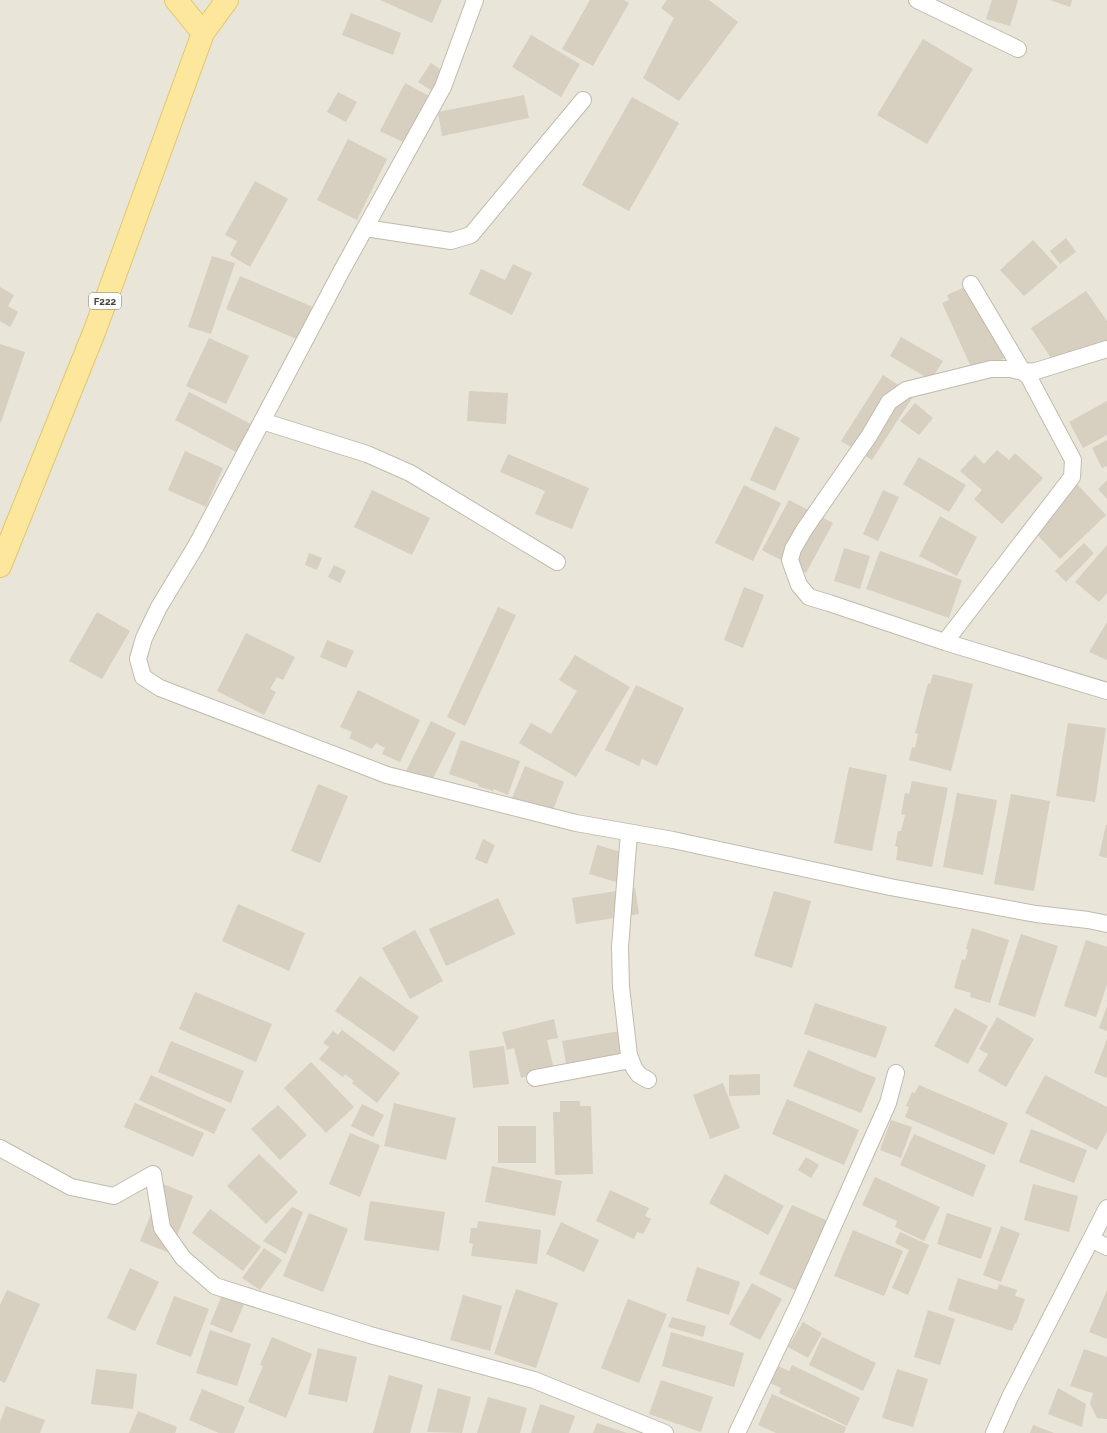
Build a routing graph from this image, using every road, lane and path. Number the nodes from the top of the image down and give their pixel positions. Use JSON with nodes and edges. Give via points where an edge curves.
{"nodes":[{"id":1,"x":176,"y":0,"type":"edge"},
{"id":2,"x":227,"y":0,"type":"edge"},
{"id":3,"x":475,"y":0,"type":"edge"},
{"id":4,"x":917,"y":0,"type":"edge"},
{"id":5,"x":203,"y":33,"type":"junction"},
{"id":6,"x":1018,"y":49,"type":"dead end"},
{"id":7,"x":583,"y":100,"type":"dead end"},
{"id":8,"x":365,"y":228,"type":"junction"},
{"id":9,"x":972,"y":284,"type":"dead end"},
{"id":10,"x":1107,"y":349,"type":"edge"},
{"id":11,"x":1023,"y":372,"type":"junction"},
{"id":12,"x":262,"y":421,"type":"junction"},
{"id":13,"x":557,"y":562,"type":"dead end"},
{"id":14,"x":0,"y":566,"type":"edge"},
{"id":15,"x":945,"y":642,"type":"junction"},
{"id":16,"x":1107,"y":691,"type":"edge"},
{"id":17,"x":629,"y":832,"type":"junction"},
{"id":18,"x":1107,"y":924,"type":"edge"},
{"id":19,"x":631,"y":1060,"type":"junction"},
{"id":20,"x":896,"y":1073,"type":"dead end"},
{"id":21,"x":535,"y":1078,"type":"dead end"},
{"id":22,"x":648,"y":1080,"type":"dead end"},
{"id":23,"x":0,"y":1148,"type":"edge"},
{"id":24,"x":1107,"y":1208,"type":"edge"},
{"id":25,"x":1091,"y":1239,"type":"junction"},
{"id":26,"x":1107,"y":1248,"type":"edge"},
{"id":27,"x":665,"y":1433,"type":"edge"},
{"id":28,"x":736,"y":1433,"type":"edge"},
{"id":29,"x":994,"y":1433,"type":"edge"}],
"edges":[{"from":1,"to":5,"type":"main road"},
{"from":2,"to":5,"type":"main road","number":"F222"},
{"from":3,"to":8,"type":"street","via":[[443,87]]},
{"from":4,"to":6,"type":"street"},
{"from":5,"to":14,"type":"main road","number":"F222","via":[[95,330]]},
{"from":7,"to":8,"type":"street","via":[[471,235],[452,241]]},
{"from":8,"to":12,"type":"street"},
{"from":9,"to":11,"type":"street"},
{"from":10,"to":11,"type":"street","via":[[1036,371]]},
{"from":11,"to":15,"type":"street","via":[[1034,385],[1073,460],[1072,478]]},
{"from":11,"to":15,"type":"street","via":[[991,369],[906,390],[889,402],[793,549],[790,560],[799,585],[809,597]]},
{"from":12,"to":13,"type":"street","via":[[367,454],[410,473]]},
{"from":12,"to":17,"type":"street","via":[[144,638],[138,659],[143,677],[160,688],[387,775],[576,824]]},
{"from":15,"to":16,"type":"street"},
{"from":17,"to":18,"type":"street","via":[[890,888]]},
{"from":17,"to":19,"type":"street","via":[[620,947],[621,987]]},
{"from":19,"to":21,"type":"street"},
{"from":19,"to":22,"type":"street","via":[[639,1075]]},
{"from":20,"to":28,"type":"street","via":[[888,1103],[803,1296]]},
{"from":23,"to":27,"type":"street","via":[[71,1187],[114,1196],[153,1174],[162,1228],[183,1258],[215,1286],[370,1336],[534,1380]]},
{"from":24,"to":25,"type":"street"},
{"from":25,"to":26,"type":"street"},
{"from":25,"to":29,"type":"street"}]}
